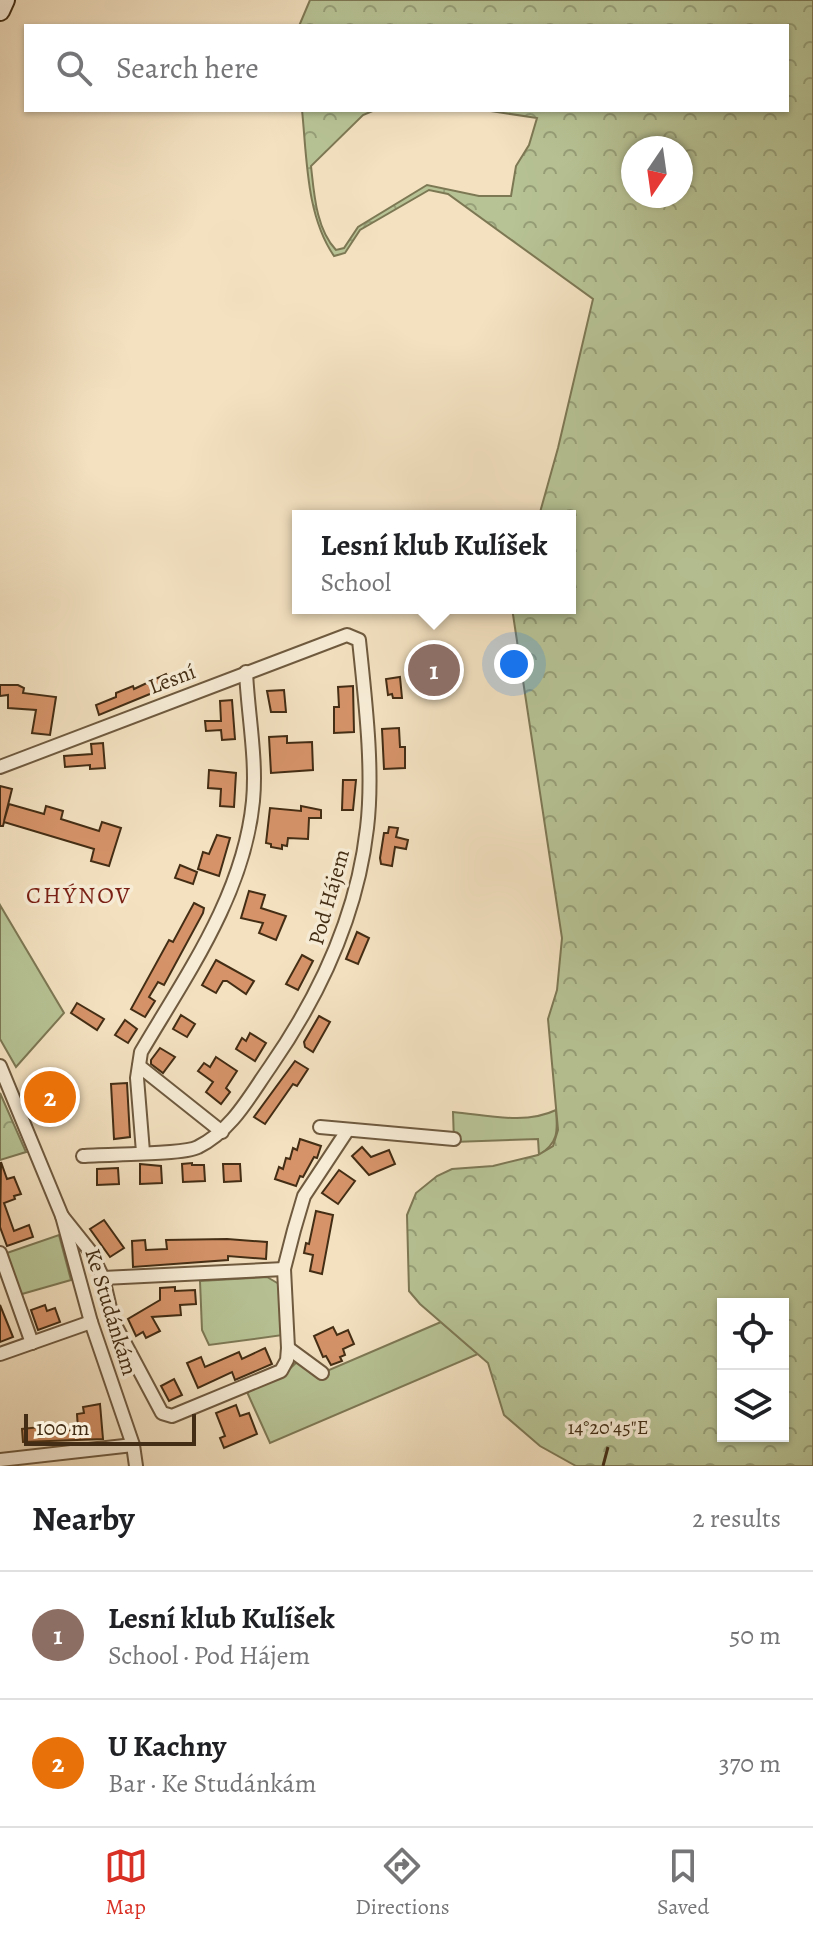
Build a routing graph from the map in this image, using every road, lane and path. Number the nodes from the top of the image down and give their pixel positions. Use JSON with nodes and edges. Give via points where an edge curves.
{"nodes":[{"id":1,"x":5,"y":0,"type":"edge"},
{"id":2,"x":0,"y":11,"type":"edge"},
{"id":3,"x":359,"y":640,"type":"joint"},
{"id":4,"x":246,"y":672,"type":"junction"},
{"id":5,"x":0,"y":767,"type":"edge"},
{"id":6,"x":0,"y":1066,"type":"edge"},
{"id":7,"x":139,"y":1066,"type":"junction"},
{"id":8,"x":320,"y":1127,"type":"dead end"},
{"id":9,"x":347,"y":1131,"type":"junction"},
{"id":10,"x":222,"y":1132,"type":"junction"},
{"id":11,"x":454,"y":1139,"type":"dead end"},
{"id":12,"x":143,"y":1152,"type":"junction"},
{"id":13,"x":83,"y":1156,"type":"dead end"},
{"id":14,"x":62,"y":1216,"type":"junction"},
{"id":15,"x":0,"y":1253,"type":"edge"},
{"id":16,"x":284,"y":1269,"type":"junction"},
{"id":17,"x":103,"y":1278,"type":"junction"},
{"id":18,"x":91,"y":1322,"type":"junction"},
{"id":19,"x":32,"y":1343,"type":"junction"},
{"id":20,"x":288,"y":1348,"type":"junction"},
{"id":21,"x":0,"y":1354,"type":"edge"},
{"id":22,"x":322,"y":1373,"type":"dead end"},
{"id":23,"x":133,"y":1445,"type":"junction"},
{"id":24,"x":0,"y":1460,"type":"edge"},
{"id":25,"x":136,"y":1466,"type":"edge"}],
"edges":[{"from":1,"to":2,"type":"street"},
{"from":3,"to":4,"type":"street","name":"Lesní","via":[[347,635]]},
{"from":3,"to":10,"type":"street","name":"Pod Hájem","via":[[368,730],[368,825],[349,915],[334,957],[289,1040]]},
{"from":4,"to":5,"type":"street","name":"Lesní"},
{"from":4,"to":7,"type":"street","via":[[254,776],[247,837],[222,913],[141,1052]]},
{"from":6,"to":14,"type":"street","name":"Ke Studánkám"},
{"from":7,"to":10,"type":"street"},
{"from":7,"to":12,"type":"street"},
{"from":8,"to":9,"type":"street"},
{"from":9,"to":11,"type":"street"},
{"from":9,"to":16,"type":"street","via":[[304,1196]]},
{"from":10,"to":12,"type":"street","name":"Pod Hájem","via":[[195,1149]]},
{"from":12,"to":13,"type":"street","name":"Pod Hájem"},
{"from":14,"to":17,"type":"street","name":"Ke Studánkám","via":[[90,1251]]},
{"from":14,"to":18,"type":"street","name":"Ke Studánkám"},
{"from":15,"to":19,"type":"street"},
{"from":16,"to":17,"type":"street","name":"Ke Studánkám"},
{"from":16,"to":20,"type":"street"},
{"from":17,"to":20,"type":"street","name":"Ke Studánkám","via":[[113,1321],[162,1413],[172,1416],[281,1371]]},
{"from":18,"to":19,"type":"street"},
{"from":18,"to":23,"type":"street","name":"Ke Studánkám"},
{"from":19,"to":21,"type":"street"},
{"from":20,"to":22,"type":"street"},
{"from":23,"to":24,"type":"street"},
{"from":23,"to":25,"type":"street","name":"Ke Studánkám"}]}
